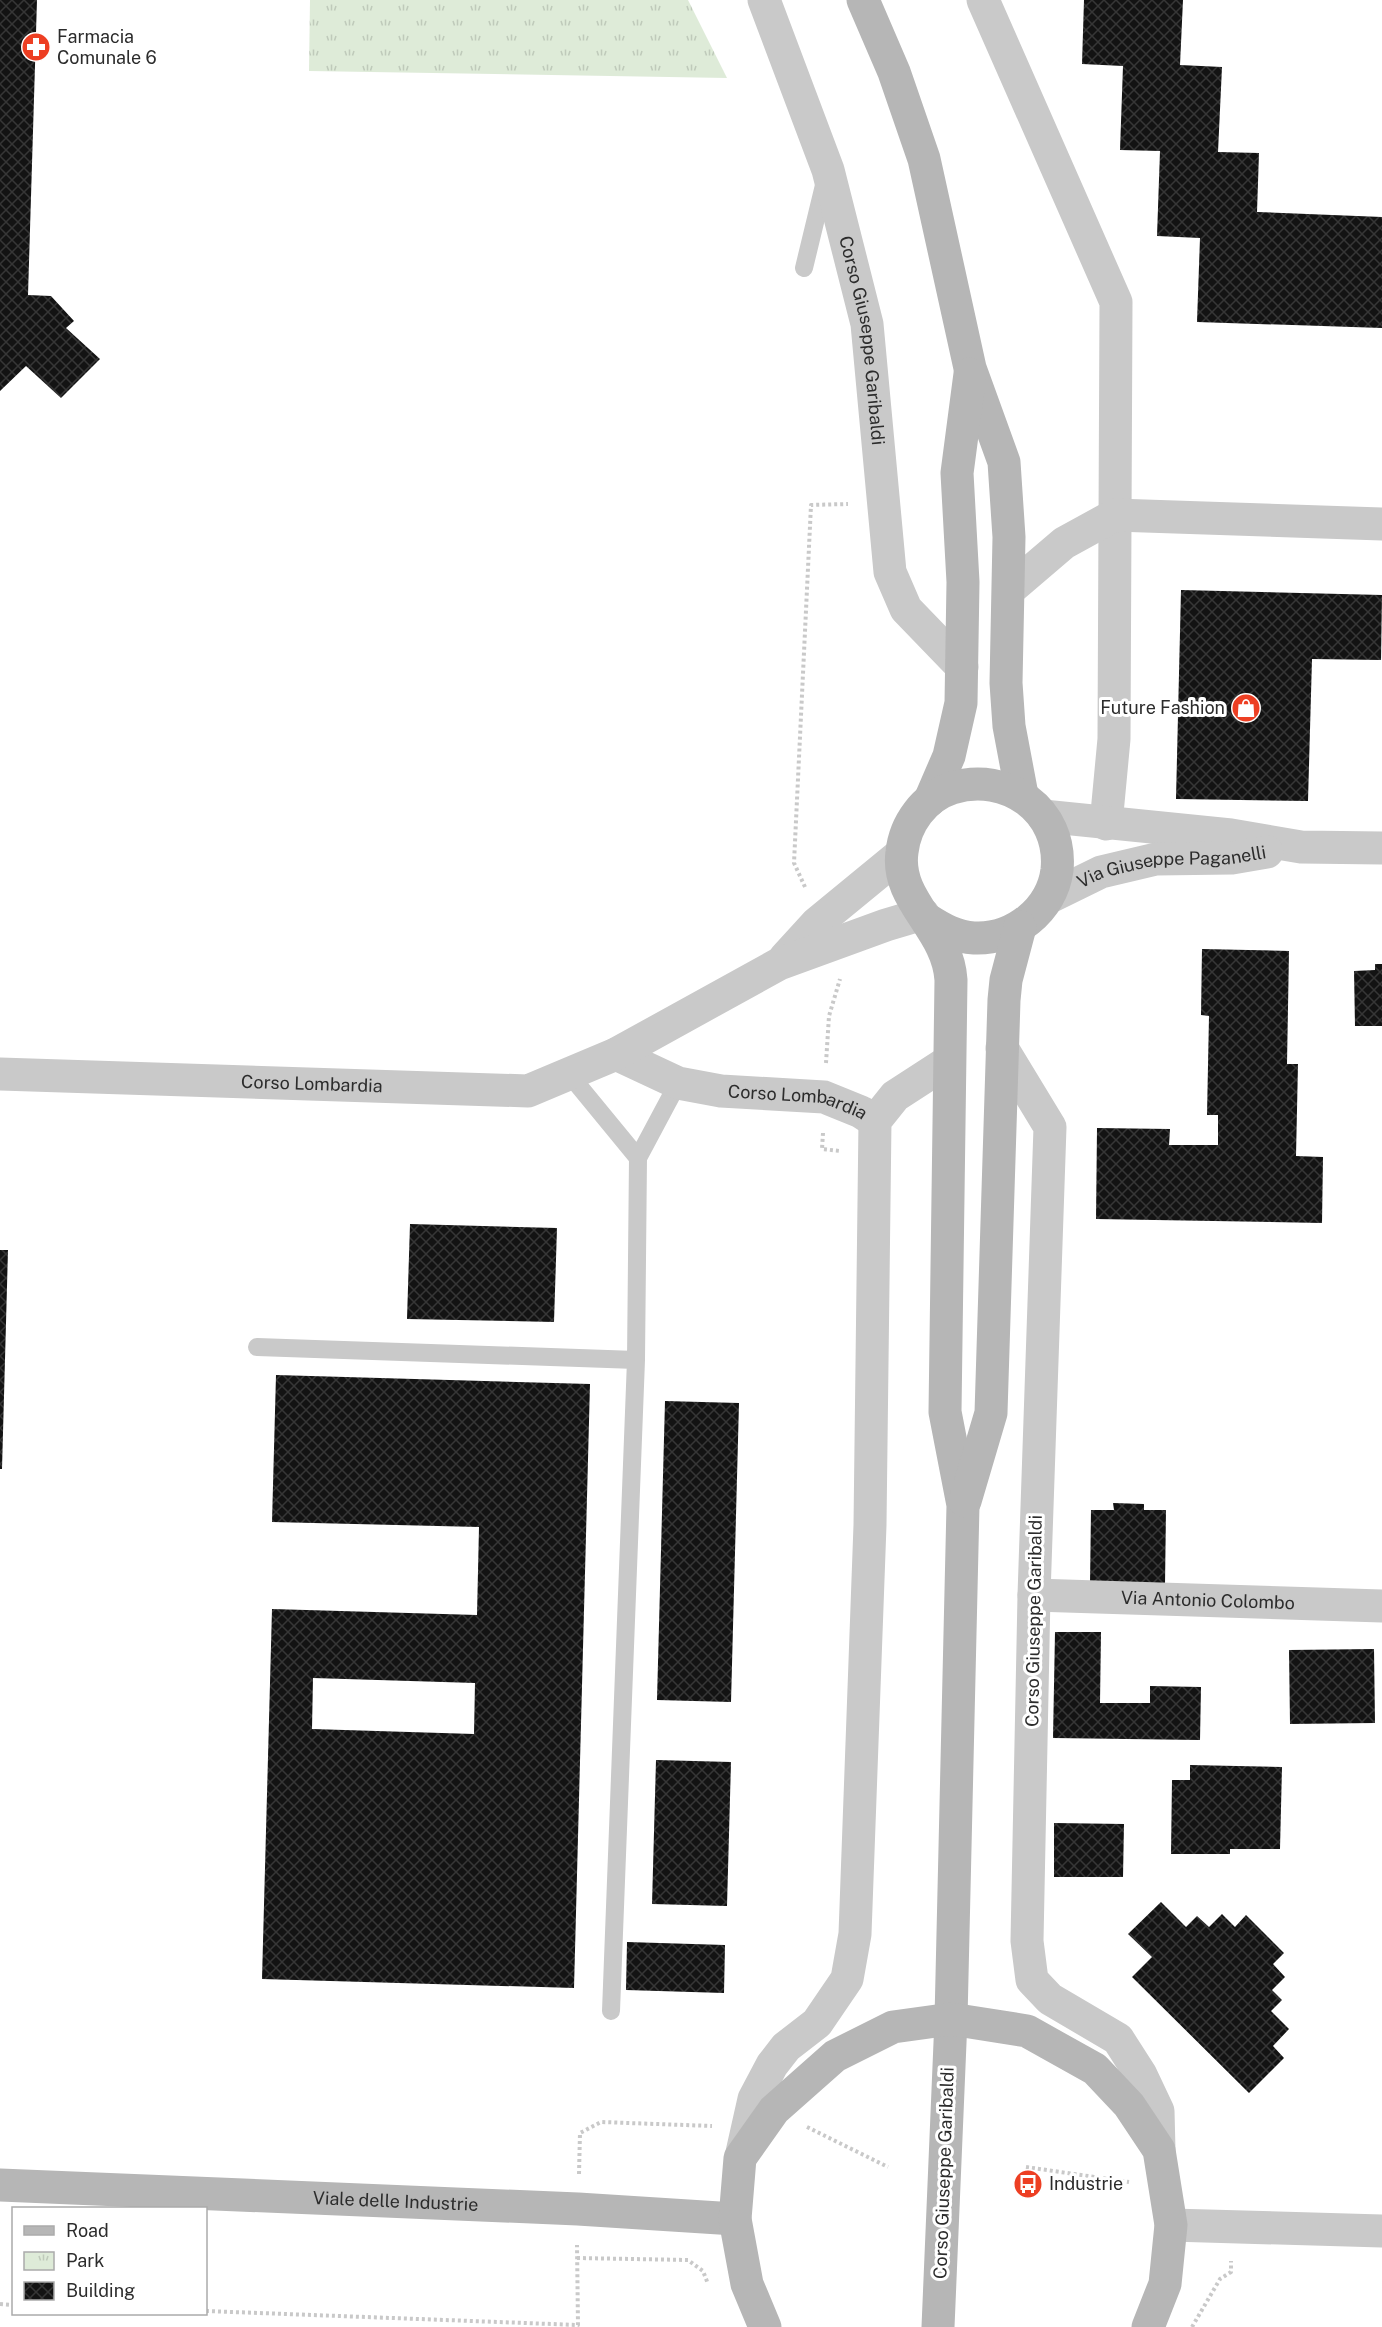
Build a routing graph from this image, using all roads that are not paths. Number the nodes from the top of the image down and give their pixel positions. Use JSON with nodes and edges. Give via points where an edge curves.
{"nodes":[{"id":1,"x":764,"y":0,"type":"edge"},
{"id":2,"x":863,"y":0,"type":"edge"},
{"id":3,"x":983,"y":0,"type":"edge"},
{"id":4,"x":828,"y":170,"type":"junction"},
{"id":5,"x":804,"y":268,"type":"dead end"},
{"id":6,"x":970,"y":368,"type":"junction"},
{"id":7,"x":1115,"y":515,"type":"junction"},
{"id":8,"x":1382,"y":524,"type":"edge"},
{"id":9,"x":1009,"y":590,"type":"junction"},
{"id":10,"x":962,"y":667,"type":"junction"},
{"id":11,"x":930,"y":800,"type":"junction"},
{"id":12,"x":1032,"y":805,"type":"junction"},
{"id":13,"x":1106,"y":824,"type":"junction"},
{"id":14,"x":1301,"y":847,"type":"junction"},
{"id":15,"x":1382,"y":848,"type":"edge"},
{"id":16,"x":901,"y":854,"type":"junction"},
{"id":17,"x":1048,"y":898,"type":"junction"},
{"id":18,"x":925,"y":917,"type":"junction"},
{"id":19,"x":1020,"y":927,"type":"junction"},
{"id":20,"x":779,"y":964,"type":"junction"},
{"id":21,"x":1002,"y":1048,"type":"junction"},
{"id":22,"x":615,"y":1054,"type":"junction"},
{"id":23,"x":949,"y":1061,"type":"junction"},
{"id":24,"x":0,"y":1074,"type":"edge"},
{"id":25,"x":569,"y":1074,"type":"junction"},
{"id":26,"x":678,"y":1083,"type":"junction"},
{"id":27,"x":875,"y":1121,"type":"junction"},
{"id":28,"x":638,"y":1158,"type":"junction"},
{"id":29,"x":257,"y":1347,"type":"dead end"},
{"id":30,"x":636,"y":1360,"type":"junction"},
{"id":31,"x":963,"y":1505,"type":"junction"},
{"id":32,"x":1034,"y":1595,"type":"junction"},
{"id":33,"x":1382,"y":1606,"type":"edge"},
{"id":34,"x":611,"y":2011,"type":"dead end"},
{"id":35,"x":951,"y":2019,"type":"junction"},
{"id":36,"x":1159,"y":2151,"type":"junction"},
{"id":37,"x":740,"y":2158,"type":"junction"},
{"id":38,"x":0,"y":2186,"type":"edge"},
{"id":39,"x":57,"y":2188,"type":"junction"},
{"id":40,"x":0,"y":2204,"type":"edge"},
{"id":41,"x":735,"y":2219,"type":"junction"},
{"id":42,"x":1171,"y":2225,"type":"junction"},
{"id":43,"x":1382,"y":2231,"type":"edge"},
{"id":44,"x":765,"y":2327,"type":"edge"},
{"id":45,"x":938,"y":2327,"type":"edge"},
{"id":46,"x":1148,"y":2327,"type":"edge"}],
"edges":[{"from":1,"to":4,"type":"street","name":"Corso Giuseppe Garibaldi"},
{"from":2,"to":6,"type":"street","name":"Corso Giuseppe Garibaldi","via":[[894,72],[924,159]]},
{"from":3,"to":7,"type":"street","via":[[1116,302]]},
{"from":4,"to":5,"type":"lane"},
{"from":4,"to":10,"type":"street","name":"Corso Giuseppe Garibaldi","via":[[867,324],[890,572],[906,609]]},
{"from":6,"to":9,"type":"street","name":"Corso Giuseppe Garibaldi","via":[[1004,462]]},
{"from":6,"to":10,"type":"street","name":"Corso Giuseppe Garibaldi","via":[[957,473],[963,582]]},
{"from":7,"to":8,"type":"street"},
{"from":7,"to":9,"type":"street","via":[[1064,543]]},
{"from":7,"to":13,"type":"street","via":[[1114,739]]},
{"from":9,"to":12,"type":"street","name":"Corso Giuseppe Garibaldi","via":[[1009,726]]},
{"from":10,"to":11,"type":"street","name":"Corso Giuseppe Garibaldi","via":[[957,730]]},
{"from":11,"to":12,"type":"street","name":"Corso Giuseppe Garibaldi","via":[[965,784],[985,783],[1004,787]]},
{"from":11,"to":16,"type":"street","name":"Corso Giuseppe Garibaldi","via":[[915,815]]},
{"from":12,"to":13,"type":"street","name":"Via Giuseppe Paganelli"},
{"from":12,"to":17,"type":"street","name":"Corso Giuseppe Garibaldi","via":[[1055,842],[1057,870]]},
{"from":13,"to":14,"type":"street","name":"Via Giuseppe Paganelli","via":[[1231,835]]},
{"from":14,"to":15,"type":"street","name":"Via Giuseppe Paganelli"},
{"from":14,"to":17,"type":"street","name":"Via Giuseppe Paganelli","via":[[1232,858],[1156,859],[1101,872]]},
{"from":16,"to":18,"type":"street","name":"Corso Giuseppe Garibaldi","via":[[910,896]]},
{"from":16,"to":20,"type":"street","name":"Corso Lombardia","via":[[817,923]]},
{"from":17,"to":19,"type":"street","name":"Corso Giuseppe Garibaldi"},
{"from":18,"to":19,"type":"street","name":"Corso Giuseppe Garibaldi","via":[[949,933],[973,938],[998,937]]},
{"from":18,"to":20,"type":"street","name":"Corso Lombardia","via":[[886,924]]},
{"from":18,"to":23,"type":"street","name":"Corso Giuseppe Garibaldi","via":[[950,963]]},
{"from":19,"to":21,"type":"street","name":"Corso Giuseppe Garibaldi","via":[[1006,980]]},
{"from":20,"to":22,"type":"street","name":"Corso Lombardia"},
{"from":21,"to":31,"type":"street","name":"Corso Giuseppe Garibaldi","via":[[991,1413]]},
{"from":21,"to":32,"type":"street","name":"Corso Giuseppe Garibaldi","via":[[1050,1127]]},
{"from":22,"to":25,"type":"street","name":"Corso Lombardia"},
{"from":22,"to":26,"type":"street","name":"Corso Lombardia"},
{"from":23,"to":27,"type":"street","via":[[895,1096]]},
{"from":23,"to":31,"type":"street","name":"Corso Giuseppe Garibaldi","via":[[945,1412]]},
{"from":24,"to":25,"type":"street","name":"Corso Lombardia","via":[[528,1091]]},
{"from":25,"to":28,"type":"lane"},
{"from":26,"to":27,"type":"street","name":"Corso Lombardia","via":[[824,1097]]},
{"from":26,"to":28,"type":"lane"},
{"from":27,"to":37,"type":"street","via":[[870,1526],[855,1934],[847,1980],[817,2023],[786,2047],[772,2065],[759,2091]]},
{"from":28,"to":30,"type":"lane"},
{"from":29,"to":30,"type":"lane"},
{"from":30,"to":34,"type":"lane"},
{"from":31,"to":35,"type":"street","name":"Corso Giuseppe Garibaldi"},
{"from":32,"to":33,"type":"street","name":"Via Antonio Colombo"},
{"from":32,"to":36,"type":"street","name":"Corso Giuseppe Garibaldi","via":[[1027,1941],[1032,1980],[1050,1999],[1118,2039],[1158,2111]]},
{"from":35,"to":36,"type":"street","name":"Corso Giuseppe Garibaldi","via":[[1027,2031],[1095,2069],[1129,2105]]},
{"from":35,"to":37,"type":"street","name":"Corso Giuseppe Garibaldi","via":[[893,2027],[835,2056],[774,2110]]},
{"from":35,"to":45,"type":"street","name":"Corso Giuseppe Garibaldi"},
{"from":36,"to":42,"type":"street","name":"Corso Giuseppe Garibaldi"},
{"from":37,"to":41,"type":"street"},
{"from":38,"to":39,"type":"street","name":"Viale delle Industrie"},
{"from":39,"to":40,"type":"street","name":"Viale delle Industrie"},
{"from":39,"to":41,"type":"street","name":"Viale delle Industrie","via":[[589,2209]]},
{"from":41,"to":44,"type":"street","via":[[747,2284]]},
{"from":42,"to":43,"type":"street"},
{"from":42,"to":46,"type":"street","name":"Corso Giuseppe Garibaldi","via":[[1165,2284]]}]}
